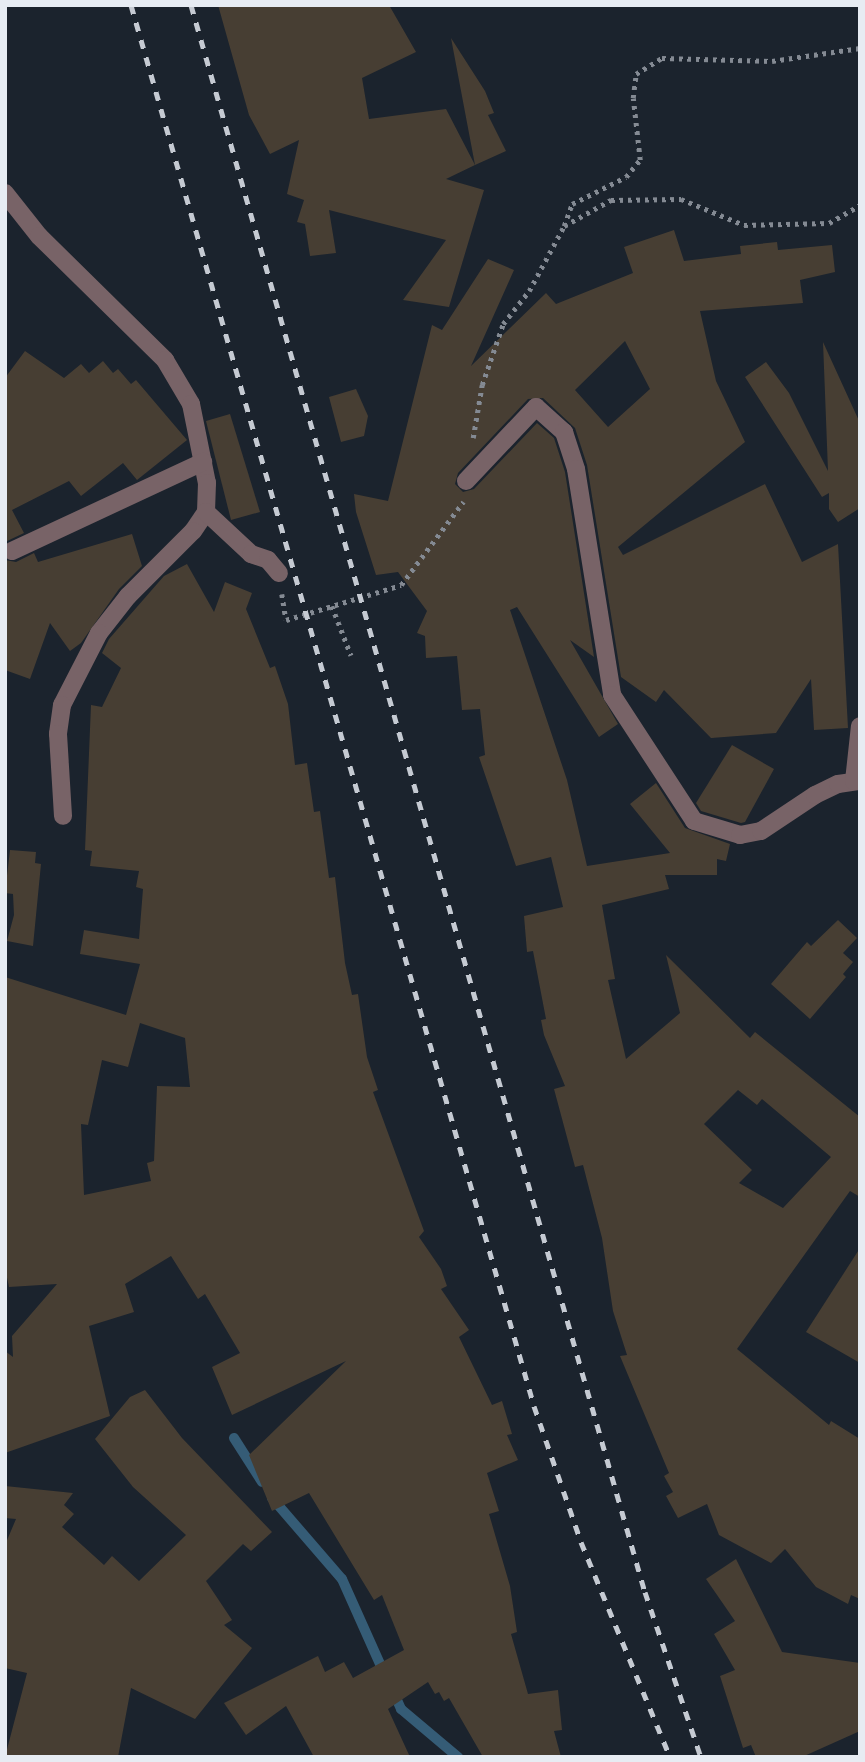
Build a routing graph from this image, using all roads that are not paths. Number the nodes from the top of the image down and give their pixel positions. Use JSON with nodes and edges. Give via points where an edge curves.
{"nodes":[{"id":1,"x":5,"y":193,"type":"edge"},
{"id":2,"x":203,"y":462,"type":"junction"},
{"id":3,"x":466,"y":481,"type":"road end"},
{"id":4,"x":206,"y":512,"type":"junction"},
{"id":5,"x":12,"y":551,"type":"dead end"},
{"id":6,"x":279,"y":573,"type":"dead end"},
{"id":7,"x":860,"y":726,"type":"edge"},
{"id":8,"x":857,"y":781,"type":"edge"},
{"id":9,"x":63,"y":816,"type":"dead end"}],
"edges":[{"from":1,"to":2,"type":"street","via":[[39,236],[165,360],[191,404]]},
{"from":2,"to":4,"type":"street"},
{"from":2,"to":5,"type":"street"},
{"from":3,"to":8,"type":"street","via":[[536,407],[564,432],[576,470],[612,695],[694,821],[740,835],[761,831],[815,795]]},
{"from":4,"to":6,"type":"street"},
{"from":4,"to":9,"type":"street","via":[[194,531],[128,596],[77,671],[62,705],[58,734]]},
{"from":7,"to":8,"type":"street"}]}
